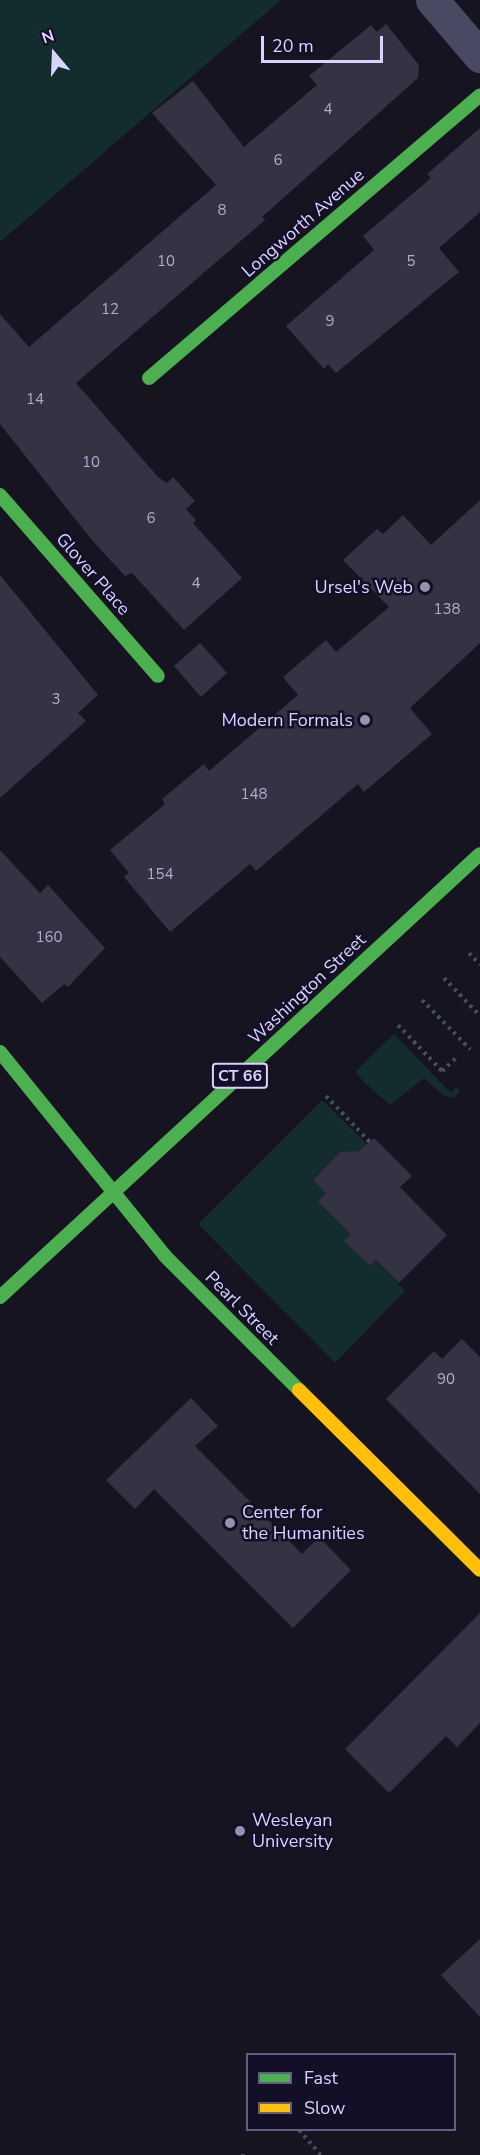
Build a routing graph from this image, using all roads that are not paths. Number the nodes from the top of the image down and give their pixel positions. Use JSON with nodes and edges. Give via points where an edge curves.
{"nodes":[{"id":1,"x":432,"y":0,"type":"edge"},
{"id":2,"x":480,"y":56,"type":"edge"},
{"id":3,"x":480,"y":95,"type":"edge"},
{"id":4,"x":149,"y":378,"type":"dead end"},
{"id":5,"x":0,"y":495,"type":"edge"},
{"id":6,"x":158,"y":676,"type":"dead end"},
{"id":7,"x":480,"y":854,"type":"edge"},
{"id":8,"x":0,"y":1052,"type":"edge"},
{"id":9,"x":113,"y":1194,"type":"junction"},
{"id":10,"x":0,"y":1297,"type":"edge"},
{"id":11,"x":480,"y":1570,"type":"edge"}],
"edges":[{"from":1,"to":2,"type":"street"},
{"from":3,"to":4,"type":"main road","name":"Longworth Avenue"},
{"from":5,"to":6,"type":"main road","name":"Glover Place"},
{"from":7,"to":9,"type":"main road","name":"Washington Street","number":"CT 66"},
{"from":8,"to":9,"type":"main road","name":"Pearl Street"},
{"from":9,"to":10,"type":"main road","name":"Washington Street","number":"CT 66"},
{"from":9,"to":11,"type":"main road","name":"Pearl Street","via":[[165,1256]]}]}
